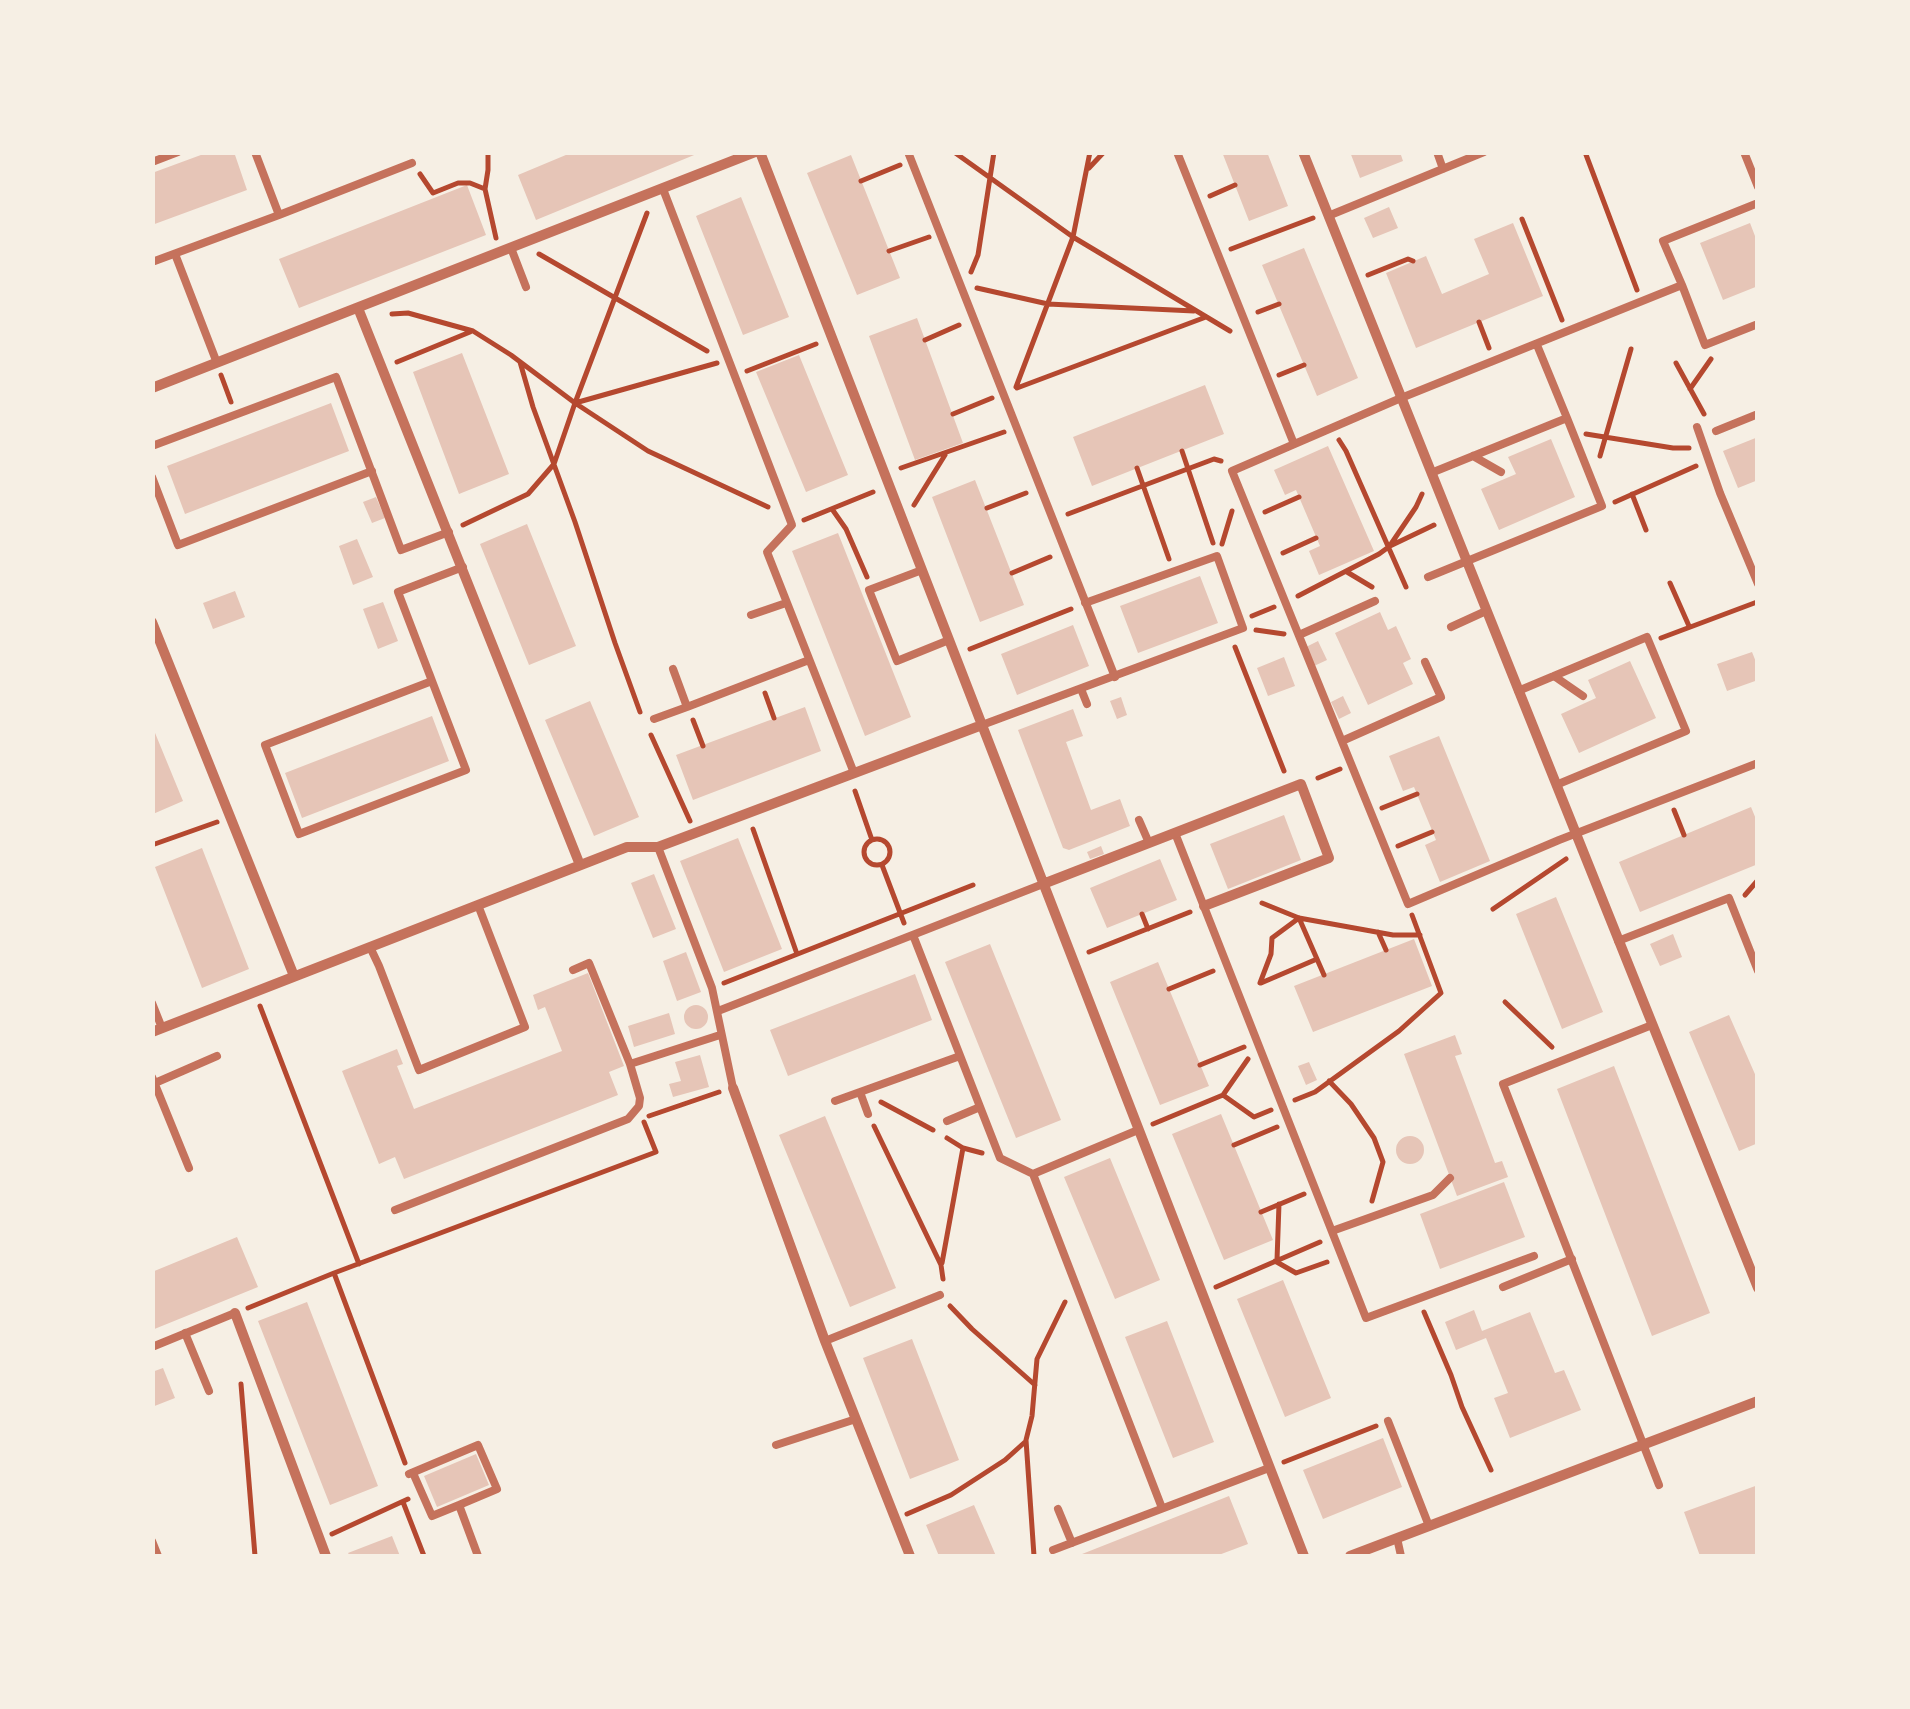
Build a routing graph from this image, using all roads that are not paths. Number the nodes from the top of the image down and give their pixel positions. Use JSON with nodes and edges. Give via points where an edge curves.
{"nodes":[{"id":1,"x":178,"y":152,"type":"edge"},
{"id":2,"x":255,"y":152,"type":"edge"},
{"id":3,"x":758,"y":152,"type":"edge"},
{"id":4,"x":1177,"y":152,"type":"edge"},
{"id":5,"x":1303,"y":152,"type":"edge"},
{"id":6,"x":1436,"y":152,"type":"edge"},
{"id":7,"x":1484,"y":152,"type":"edge"},
{"id":8,"x":1744,"y":152,"type":"edge"},
{"id":9,"x":910,"y":157,"type":"edge"},
{"id":10,"x":152,"y":162,"type":"edge"},
{"id":11,"x":412,"y":163,"type":"road end"},
{"id":12,"x":1443,"y":169,"type":"junction"},
{"id":13,"x":1758,"y":186,"type":"edge"},
{"id":14,"x":659,"y":190,"type":"junction"},
{"id":15,"x":1758,"y":203,"type":"edge"},
{"id":16,"x":279,"y":215,"type":"junction"},
{"id":17,"x":1328,"y":216,"type":"junction"},
{"id":18,"x":511,"y":248,"type":"junction"},
{"id":19,"x":175,"y":254,"type":"junction"},
{"id":20,"x":152,"y":262,"type":"edge"},
{"id":21,"x":526,"y":286,"type":"dead end"},
{"id":22,"x":1682,"y":286,"type":"junction"},
{"id":23,"x":360,"y":312,"type":"junction"},
{"id":24,"x":1758,"y":324,"type":"edge"},
{"id":25,"x":1536,"y":345,"type":"junction"},
{"id":26,"x":216,"y":363,"type":"junction"},
{"id":27,"x":152,"y":388,"type":"edge"},
{"id":28,"x":1401,"y":398,"type":"junction"},
{"id":29,"x":1758,"y":414,"type":"edge"},
{"id":30,"x":1566,"y":418,"type":"junction"},
{"id":31,"x":1697,"y":427,"type":"dead end"},
{"id":32,"x":1716,"y":430,"type":"dead end"},
{"id":33,"x":1294,"y":444,"type":"junction"},
{"id":34,"x":152,"y":446,"type":"edge"},
{"id":35,"x":1473,"y":456,"type":"junction"},
{"id":36,"x":372,"y":472,"type":"junction"},
{"id":37,"x":1501,"y":472,"type":"dead end"},
{"id":38,"x":1431,"y":473,"type":"junction"},
{"id":39,"x":152,"y":477,"type":"edge"},
{"id":40,"x":449,"y":532,"type":"junction"},
{"id":41,"x":1466,"y":562,"type":"junction"},
{"id":42,"x":464,"y":567,"type":"junction"},
{"id":43,"x":922,"y":570,"type":"junction"},
{"id":44,"x":1428,"y":578,"type":"dead end"},
{"id":45,"x":1758,"y":584,"type":"edge"},
{"id":46,"x":1375,"y":601,"type":"dead end"},
{"id":47,"x":786,"y":603,"type":"junction"},
{"id":48,"x":1085,"y":604,"type":"junction"},
{"id":49,"x":1486,"y":611,"type":"junction"},
{"id":50,"x":751,"y":616,"type":"dead end"},
{"id":51,"x":152,"y":622,"type":"edge"},
{"id":52,"x":1450,"y":627,"type":"dead end"},
{"id":53,"x":1299,"y":636,"type":"junction"},
{"id":54,"x":949,"y":640,"type":"junction"},
{"id":55,"x":809,"y":660,"type":"junction"},
{"id":56,"x":1426,"y":662,"type":"dead end"},
{"id":57,"x":673,"y":669,"type":"dead end"},
{"id":58,"x":429,"y":674,"type":"junction"},
{"id":59,"x":1554,"y":676,"type":"junction"},
{"id":60,"x":1114,"y":677,"type":"junction"},
{"id":61,"x":1081,"y":690,"type":"junction"},
{"id":62,"x":1518,"y":691,"type":"junction"},
{"id":63,"x":1583,"y":696,"type":"dead end"},
{"id":64,"x":1087,"y":704,"type":"dead end"},
{"id":65,"x":687,"y":707,"type":"junction"},
{"id":66,"x":654,"y":720,"type":"dead end"},
{"id":67,"x":982,"y":725,"type":"junction"},
{"id":68,"x":1342,"y":741,"type":"junction"},
{"id":69,"x":1758,"y":763,"type":"edge"},
{"id":70,"x":851,"y":774,"type":"junction"},
{"id":71,"x":1556,"y":784,"type":"junction"},
{"id":72,"x":1139,"y":820,"type":"dead end"},
{"id":73,"x":1176,"y":832,"type":"junction"},
{"id":74,"x":1576,"y":835,"type":"junction"},
{"id":75,"x":1148,"y":843,"type":"junction"},
{"id":76,"x":658,"y":847,"type":"junction"},
{"id":77,"x":580,"y":864,"type":"junction"},
{"id":78,"x":1043,"y":884,"type":"junction"},
{"id":79,"x":478,"y":904,"type":"junction"},
{"id":80,"x":1204,"y":906,"type":"junction"},
{"id":81,"x":911,"y":936,"type":"junction"},
{"id":82,"x":1618,"y":941,"type":"junction"},
{"id":83,"x":370,"y":947,"type":"junction"},
{"id":84,"x":573,"y":970,"type":"dead end"},
{"id":85,"x":1758,"y":971,"type":"edge"},
{"id":86,"x":294,"y":976,"type":"junction"},
{"id":87,"x":152,"y":1004,"type":"edge"},
{"id":88,"x":718,"y":1010,"type":"junction"},
{"id":89,"x":1652,"y":1025,"type":"junction"},
{"id":90,"x":158,"y":1030,"type":"edge"},
{"id":91,"x":720,"y":1034,"type":"junction"},
{"id":92,"x":217,"y":1056,"type":"dead end"},
{"id":93,"x":960,"y":1056,"type":"junction"},
{"id":94,"x":630,"y":1064,"type":"junction"},
{"id":95,"x":154,"y":1080,"type":"edge"},
{"id":96,"x":733,"y":1088,"type":"joint"},
{"id":97,"x":860,"y":1092,"type":"junction"},
{"id":98,"x":835,"y":1101,"type":"dead end"},
{"id":99,"x":980,"y":1107,"type":"junction"},
{"id":100,"x":868,"y":1114,"type":"road end"},
{"id":101,"x":948,"y":1120,"type":"dead end"},
{"id":102,"x":1138,"y":1130,"type":"junction"},
{"id":103,"x":189,"y":1168,"type":"dead end"},
{"id":104,"x":1033,"y":1174,"type":"junction"},
{"id":105,"x":1450,"y":1178,"type":"dead end"},
{"id":106,"x":395,"y":1210,"type":"dead end"},
{"id":107,"x":1333,"y":1234,"type":"junction"},
{"id":108,"x":1534,"y":1256,"type":"dead end"},
{"id":109,"x":1572,"y":1260,"type":"junction"},
{"id":110,"x":1503,"y":1287,"type":"dead end"},
{"id":111,"x":1758,"y":1288,"type":"edge"},
{"id":112,"x":940,"y":1295,"type":"road end"},
{"id":113,"x":235,"y":1313,"type":"joint"},
{"id":114,"x":185,"y":1333,"type":"junction"},
{"id":115,"x":825,"y":1341,"type":"junction"},
{"id":116,"x":152,"y":1347,"type":"edge"},
{"id":117,"x":209,"y":1391,"type":"dead end"},
{"id":118,"x":1758,"y":1400,"type":"edge"},
{"id":119,"x":856,"y":1419,"type":"junction"},
{"id":120,"x":1388,"y":1421,"type":"road end"},
{"id":121,"x":1644,"y":1444,"type":"junction"},
{"id":122,"x":776,"y":1445,"type":"dead end"},
{"id":123,"x":1269,"y":1468,"type":"junction"},
{"id":124,"x":1660,"y":1485,"type":"dead end"},
{"id":125,"x":459,"y":1505,"type":"junction"},
{"id":126,"x":1162,"y":1508,"type":"junction"},
{"id":127,"x":1058,"y":1509,"type":"dead end"},
{"id":128,"x":1429,"y":1526,"type":"junction"},
{"id":129,"x":1397,"y":1538,"type":"junction"},
{"id":130,"x":152,"y":1541,"type":"edge"},
{"id":131,"x":1072,"y":1543,"type":"junction"},
{"id":132,"x":1053,"y":1550,"type":"dead end"},
{"id":133,"x":158,"y":1556,"type":"edge"},
{"id":134,"x":326,"y":1556,"type":"edge"},
{"id":135,"x":478,"y":1556,"type":"edge"},
{"id":136,"x":910,"y":1556,"type":"edge"},
{"id":137,"x":1304,"y":1556,"type":"edge"},
{"id":138,"x":1350,"y":1556,"type":"edge"},
{"id":139,"x":1401,"y":1556,"type":"edge"}],
"edges":[{"from":1,"to":10,"type":"lane"},
{"from":2,"to":16,"type":"lane"},
{"from":3,"to":14,"type":"street"},
{"from":3,"to":43,"type":"street"},
{"from":4,"to":33,"type":"lane"},
{"from":5,"to":17,"type":"street"},
{"from":6,"to":12,"type":"lane"},
{"from":7,"to":12,"type":"lane"},
{"from":8,"to":13,"type":"lane"},
{"from":9,"to":48,"type":"lane"},
{"from":11,"to":16,"type":"lane"},
{"from":12,"to":17,"type":"lane"},
{"from":14,"to":18,"type":"street"},
{"from":14,"to":47,"type":"lane","via":[[791,521],[767,552]]},
{"from":15,"to":22,"type":"lane","via":[[1663,242]]},
{"from":16,"to":19,"type":"lane"},
{"from":17,"to":28,"type":"street"},
{"from":18,"to":21,"type":"lane"},
{"from":18,"to":23,"type":"street"},
{"from":19,"to":20,"type":"lane"},
{"from":19,"to":26,"type":"lane"},
{"from":22,"to":24,"type":"lane","via":[[1705,345]]},
{"from":22,"to":25,"type":"lane"},
{"from":23,"to":26,"type":"street"},
{"from":23,"to":40,"type":"street"},
{"from":25,"to":28,"type":"lane"},
{"from":25,"to":30,"type":"lane"},
{"from":26,"to":27,"type":"street"},
{"from":28,"to":33,"type":"lane"},
{"from":28,"to":38,"type":"street"},
{"from":29,"to":32,"type":"lane"},
{"from":30,"to":35,"type":"lane"},
{"from":30,"to":41,"type":"lane","via":[[1602,506]]},
{"from":31,"to":45,"type":"lane"},
{"from":33,"to":53,"type":"lane","via":[[1232,471]]},
{"from":34,"to":36,"type":"lane","via":[[336,377]]},
{"from":35,"to":37,"type":"lane"},
{"from":35,"to":38,"type":"lane"},
{"from":36,"to":39,"type":"lane","via":[[178,545]]},
{"from":36,"to":40,"type":"lane","via":[[401,550]]},
{"from":38,"to":41,"type":"street"},
{"from":40,"to":42,"type":"street"},
{"from":41,"to":44,"type":"lane"},
{"from":41,"to":49,"type":"street"},
{"from":42,"to":58,"type":"lane","via":[[398,592]]},
{"from":42,"to":77,"type":"street"},
{"from":43,"to":54,"type":"street"},
{"from":43,"to":54,"type":"lane","via":[[868,590],[897,661]]},
{"from":46,"to":53,"type":"lane"},
{"from":47,"to":50,"type":"lane"},
{"from":47,"to":55,"type":"lane"},
{"from":48,"to":60,"type":"lane"},
{"from":48,"to":60,"type":"lane","via":[[1217,556],[1241,624]]},
{"from":49,"to":52,"type":"lane"},
{"from":49,"to":62,"type":"street"},
{"from":51,"to":86,"type":"street"},
{"from":53,"to":68,"type":"lane"},
{"from":54,"to":67,"type":"street"},
{"from":55,"to":65,"type":"lane"},
{"from":55,"to":70,"type":"lane"},
{"from":56,"to":68,"type":"lane","via":[[1441,697]]},
{"from":57,"to":65,"type":"lane"},
{"from":58,"to":58,"type":"lane","via":[[435,690],[441,706],[448,722],[466,770],[299,834],[265,745],[339,716],[358,709],[376,702],[395,695],[413,688],[432,681]]},
{"from":59,"to":62,"type":"lane"},
{"from":59,"to":63,"type":"lane"},
{"from":59,"to":71,"type":"lane","via":[[1646,637],[1686,730]]},
{"from":60,"to":61,"type":"lane"},
{"from":61,"to":64,"type":"lane"},
{"from":61,"to":67,"type":"lane"},
{"from":62,"to":71,"type":"street"},
{"from":65,"to":66,"type":"lane"},
{"from":67,"to":70,"type":"street"},
{"from":67,"to":78,"type":"street"},
{"from":68,"to":74,"type":"lane","via":[[1408,904]]},
{"from":69,"to":74,"type":"lane"},
{"from":70,"to":76,"type":"street"},
{"from":71,"to":74,"type":"street"},
{"from":72,"to":75,"type":"lane"},
{"from":73,"to":75,"type":"street"},
{"from":73,"to":80,"type":"lane"},
{"from":73,"to":80,"type":"street","via":[[1296,786],[1329,858]]},
{"from":74,"to":82,"type":"street"},
{"from":75,"to":78,"type":"street"},
{"from":76,"to":77,"type":"street","via":[[627,847]]},
{"from":76,"to":88,"type":"lane"},
{"from":77,"to":79,"type":"street"},
{"from":78,"to":81,"type":"lane"},
{"from":78,"to":102,"type":"street"},
{"from":79,"to":83,"type":"street"},
{"from":79,"to":83,"type":"lane","via":[[525,1027],[419,1070]]},
{"from":80,"to":107,"type":"lane"},
{"from":81,"to":88,"type":"lane"},
{"from":81,"to":93,"type":"lane"},
{"from":82,"to":85,"type":"lane","via":[[1729,898]]},
{"from":82,"to":89,"type":"street"},
{"from":83,"to":86,"type":"street"},
{"from":84,"to":94,"type":"lane","via":[[589,964]]},
{"from":86,"to":90,"type":"street"},
{"from":87,"to":90,"type":"lane"},
{"from":88,"to":91,"type":"lane"},
{"from":89,"to":109,"type":"lane","via":[[1503,1084]]},
{"from":89,"to":111,"type":"street"},
{"from":91,"to":94,"type":"lane"},
{"from":91,"to":96,"type":"lane"},
{"from":92,"to":95,"type":"lane"},
{"from":93,"to":97,"type":"lane"},
{"from":93,"to":99,"type":"lane"},
{"from":94,"to":106,"type":"lane","via":[[640,1098],[628,1119]]},
{"from":95,"to":103,"type":"lane"},
{"from":96,"to":115,"type":"street"},
{"from":97,"to":98,"type":"lane"},
{"from":97,"to":100,"type":"lane"},
{"from":99,"to":101,"type":"lane"},
{"from":99,"to":104,"type":"lane","via":[[1000,1158]]},
{"from":102,"to":104,"type":"lane"},
{"from":102,"to":123,"type":"street"},
{"from":104,"to":126,"type":"lane"},
{"from":105,"to":107,"type":"lane","via":[[1432,1195]]},
{"from":107,"to":108,"type":"lane","via":[[1366,1318]]},
{"from":109,"to":110,"type":"lane"},
{"from":109,"to":121,"type":"lane"},
{"from":112,"to":115,"type":"lane"},
{"from":113,"to":114,"type":"lane"},
{"from":113,"to":134,"type":"street"},
{"from":114,"to":116,"type":"lane"},
{"from":114,"to":117,"type":"lane"},
{"from":115,"to":119,"type":"street"},
{"from":118,"to":121,"type":"street"},
{"from":119,"to":122,"type":"lane"},
{"from":119,"to":136,"type":"street"},
{"from":120,"to":128,"type":"lane"},
{"from":121,"to":124,"type":"lane"},
{"from":121,"to":128,"type":"street"},
{"from":123,"to":126,"type":"lane"},
{"from":123,"to":137,"type":"street"},
{"from":125,"to":125,"type":"lane","via":[[497,1488],[478,1445],[411,1474],[432,1516]]},
{"from":125,"to":135,"type":"lane"},
{"from":126,"to":131,"type":"lane"},
{"from":127,"to":131,"type":"lane"},
{"from":128,"to":129,"type":"street"},
{"from":129,"to":138,"type":"street"},
{"from":129,"to":139,"type":"lane"},
{"from":130,"to":133,"type":"lane"},
{"from":131,"to":132,"type":"lane"}]}
